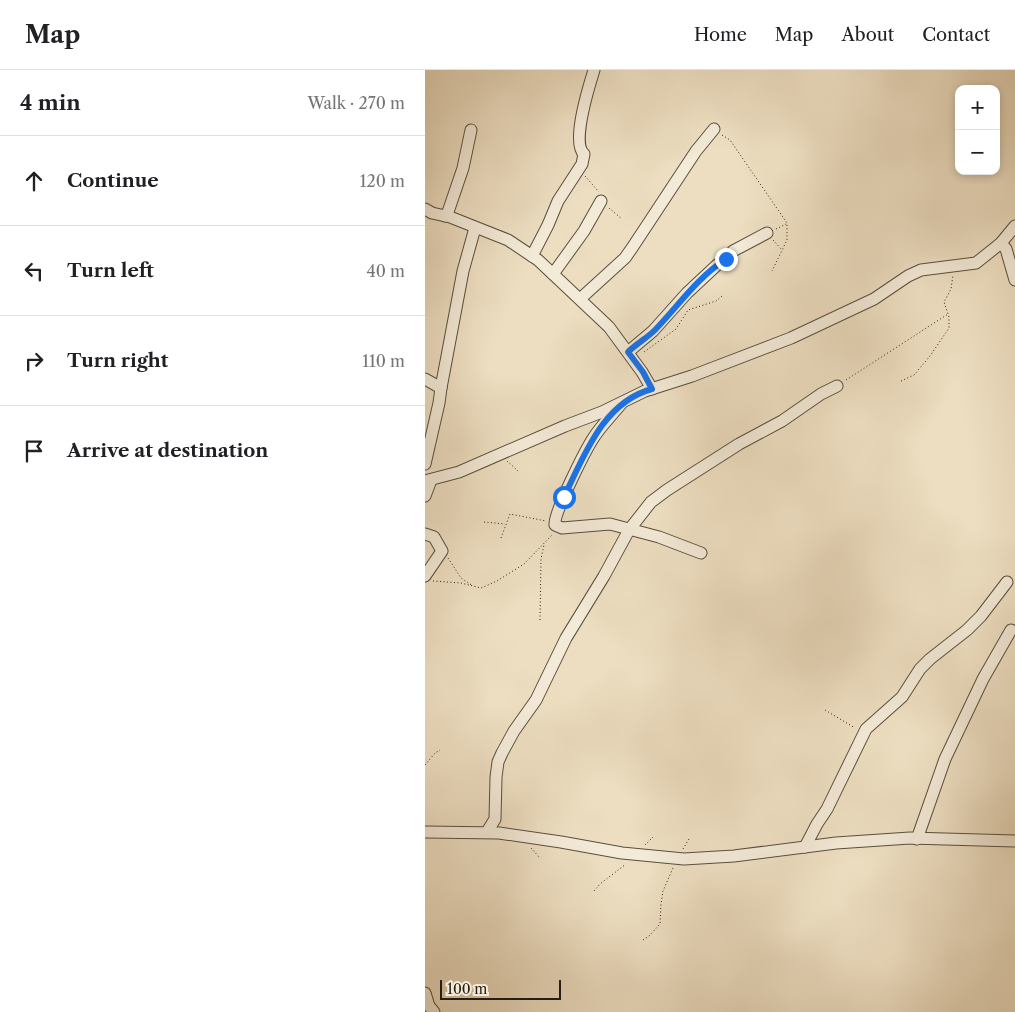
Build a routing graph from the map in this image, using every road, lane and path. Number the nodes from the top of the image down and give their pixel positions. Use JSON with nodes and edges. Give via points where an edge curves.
{"nodes":[{"id":1,"x":594,"y":70,"type":"edge"},
{"id":2,"x":471,"y":130,"type":"dead end"},
{"id":3,"x":714,"y":130,"type":"joint"},
{"id":4,"x":579,"y":170,"type":"junction"},
{"id":5,"x":600,"y":197,"type":"junction"},
{"id":6,"x":425,"y":209,"type":"edge"},
{"id":7,"x":445,"y":216,"type":"junction"},
{"id":8,"x":622,"y":219,"type":"dead end"},
{"id":9,"x":1015,"y":226,"type":"edge"},
{"id":10,"x":475,"y":228,"type":"junction"},
{"id":11,"x":767,"y":233,"type":"dead end"},
{"id":12,"x":1001,"y":243,"type":"junction"},
{"id":13,"x":532,"y":256,"type":"junction"},
{"id":14,"x":952,"y":267,"type":"junction"},
{"id":15,"x":772,"y":271,"type":"dead end"},
{"id":16,"x":553,"y":274,"type":"junction"},
{"id":17,"x":1015,"y":280,"type":"edge"},
{"id":18,"x":722,"y":296,"type":"dead end"},
{"id":19,"x":580,"y":299,"type":"junction"},
{"id":20,"x":948,"y":314,"type":"junction"},
{"id":21,"x":630,"y":356,"type":"junction"},
{"id":22,"x":425,"y":379,"type":"edge"},
{"id":23,"x":901,"y":381,"type":"dead end"},
{"id":24,"x":837,"y":386,"type":"joint"},
{"id":25,"x":441,"y":388,"type":"junction"},
{"id":26,"x":652,"y":389,"type":"junction"},
{"id":27,"x":622,"y":403,"type":"junction"},
{"id":28,"x":499,"y":454,"type":"junction"},
{"id":29,"x":425,"y":464,"type":"edge"},
{"id":30,"x":518,"y":471,"type":"dead end"},
{"id":31,"x":428,"y":481,"type":"edge"},
{"id":32,"x":425,"y":496,"type":"edge"},
{"id":33,"x":558,"y":510,"type":"junction"},
{"id":34,"x":484,"y":522,"type":"dead end"},
{"id":35,"x":557,"y":524,"type":"junction"},
{"id":36,"x":506,"y":525,"type":"junction"},
{"id":37,"x":571,"y":527,"type":"junction"},
{"id":38,"x":629,"y":530,"type":"junction"},
{"id":39,"x":425,"y":534,"type":"edge"},
{"id":40,"x":501,"y":538,"type":"dead end"},
{"id":41,"x":545,"y":544,"type":"junction"},
{"id":42,"x":442,"y":551,"type":"junction"},
{"id":43,"x":701,"y":553,"type":"dead end"},
{"id":44,"x":429,"y":578,"type":"edge"},
{"id":45,"x":1007,"y":582,"type":"dead end"},
{"id":46,"x":474,"y":586,"type":"junction"},
{"id":47,"x":540,"y":620,"type":"dead end"},
{"id":48,"x":1011,"y":630,"type":"dead end"},
{"id":49,"x":825,"y":710,"type":"dead end"},
{"id":50,"x":864,"y":734,"type":"junction"},
{"id":51,"x":440,"y":750,"type":"dead end"},
{"id":52,"x":425,"y":765,"type":"edge"},
{"id":53,"x":425,"y":832,"type":"edge"},
{"id":54,"x":487,"y":832,"type":"junction"},
{"id":55,"x":917,"y":839,"type":"junction"},
{"id":56,"x":1015,"y":841,"type":"edge"},
{"id":57,"x":805,"y":847,"type":"junction"},
{"id":58,"x":635,"y":855,"type":"junction"},
{"id":59,"x":677,"y":859,"type":"junction"},
{"id":60,"x":594,"y":891,"type":"dead end"},
{"id":61,"x":643,"y":940,"type":"dead end"},
{"id":62,"x":425,"y":993,"type":"edge"},
{"id":63,"x":434,"y":1012,"type":"edge"}],
"edges":[{"from":1,"to":4,"type":"street","via":[[579,131],[584,157]]},
{"from":2,"to":7,"type":"street","via":[[463,168]]},
{"from":3,"to":15,"type":"path","via":[[730,140],[787,223],[787,240]]},
{"from":3,"to":19,"type":"street","via":[[625,258]]},
{"from":4,"to":5,"type":"path"},
{"from":4,"to":13,"type":"street","via":[[557,201]]},
{"from":5,"to":8,"type":"path"},
{"from":5,"to":16,"type":"street","via":[[584,231]]},
{"from":6,"to":7,"type":"street"},
{"from":7,"to":10,"type":"street"},
{"from":9,"to":12,"type":"street"},
{"from":10,"to":13,"type":"street","via":[[508,240]]},
{"from":10,"to":25,"type":"street","via":[[463,271]]},
{"from":11,"to":21,"type":"street","via":[[733,251],[717,264]]},
{"from":12,"to":14,"type":"street","via":[[976,263]]},
{"from":12,"to":17,"type":"street","via":[[1006,249]]},
{"from":13,"to":16,"type":"street"},
{"from":14,"to":20,"type":"path","via":[[951,289],[944,302]]},
{"from":14,"to":26,"type":"street","via":[[921,270],[874,299],[791,338]]},
{"from":16,"to":19,"type":"street"},
{"from":18,"to":21,"type":"path","via":[[688,310],[676,329]]},
{"from":19,"to":21,"type":"street","via":[[609,327]]},
{"from":20,"to":23,"type":"path","via":[[949,328],[930,356],[914,375]]},
{"from":20,"to":24,"type":"path"},
{"from":21,"to":26,"type":"street"},
{"from":22,"to":25,"type":"street"},
{"from":24,"to":38,"type":"street","via":[[667,490],[651,502]]},
{"from":25,"to":29,"type":"street"},
{"from":26,"to":27,"type":"street"},
{"from":27,"to":28,"type":"street"},
{"from":27,"to":33,"type":"street","via":[[593,437]]},
{"from":28,"to":30,"type":"path"},
{"from":28,"to":31,"type":"street","via":[[459,472]]},
{"from":31,"to":32,"type":"street"},
{"from":33,"to":35,"type":"street"},
{"from":33,"to":37,"type":"street","via":[[559,517]]},
{"from":34,"to":36,"type":"path"},
{"from":35,"to":36,"type":"path","via":[[510,514]]},
{"from":35,"to":37,"type":"street"},
{"from":35,"to":41,"type":"path"},
{"from":36,"to":40,"type":"path"},
{"from":37,"to":38,"type":"street","via":[[610,524]]},
{"from":38,"to":43,"type":"street"},
{"from":38,"to":54,"type":"street","via":[[566,638],[536,700],[514,731],[498,762],[495,819]]},
{"from":39,"to":42,"type":"street","via":[[434,538]]},
{"from":41,"to":46,"type":"path","via":[[524,564],[497,582],[481,588]]},
{"from":41,"to":47,"type":"path","via":[[541,559]]},
{"from":42,"to":44,"type":"street"},
{"from":42,"to":46,"type":"path","via":[[461,578]]},
{"from":44,"to":46,"type":"path"},
{"from":45,"to":50,"type":"street","via":[[974,623],[930,659],[902,697]]},
{"from":48,"to":55,"type":"street","via":[[983,679],[945,759]]},
{"from":49,"to":50,"type":"path"},
{"from":50,"to":57,"type":"street"},
{"from":51,"to":52,"type":"path"},
{"from":53,"to":54,"type":"street"},
{"from":54,"to":58,"type":"street"},
{"from":55,"to":56,"type":"street"},
{"from":55,"to":57,"type":"street"},
{"from":57,"to":59,"type":"street"},
{"from":58,"to":59,"type":"street"},
{"from":58,"to":60,"type":"path"},
{"from":59,"to":61,"type":"path","via":[[663,891],[660,924]]},
{"from":62,"to":63,"type":"street"}]}
